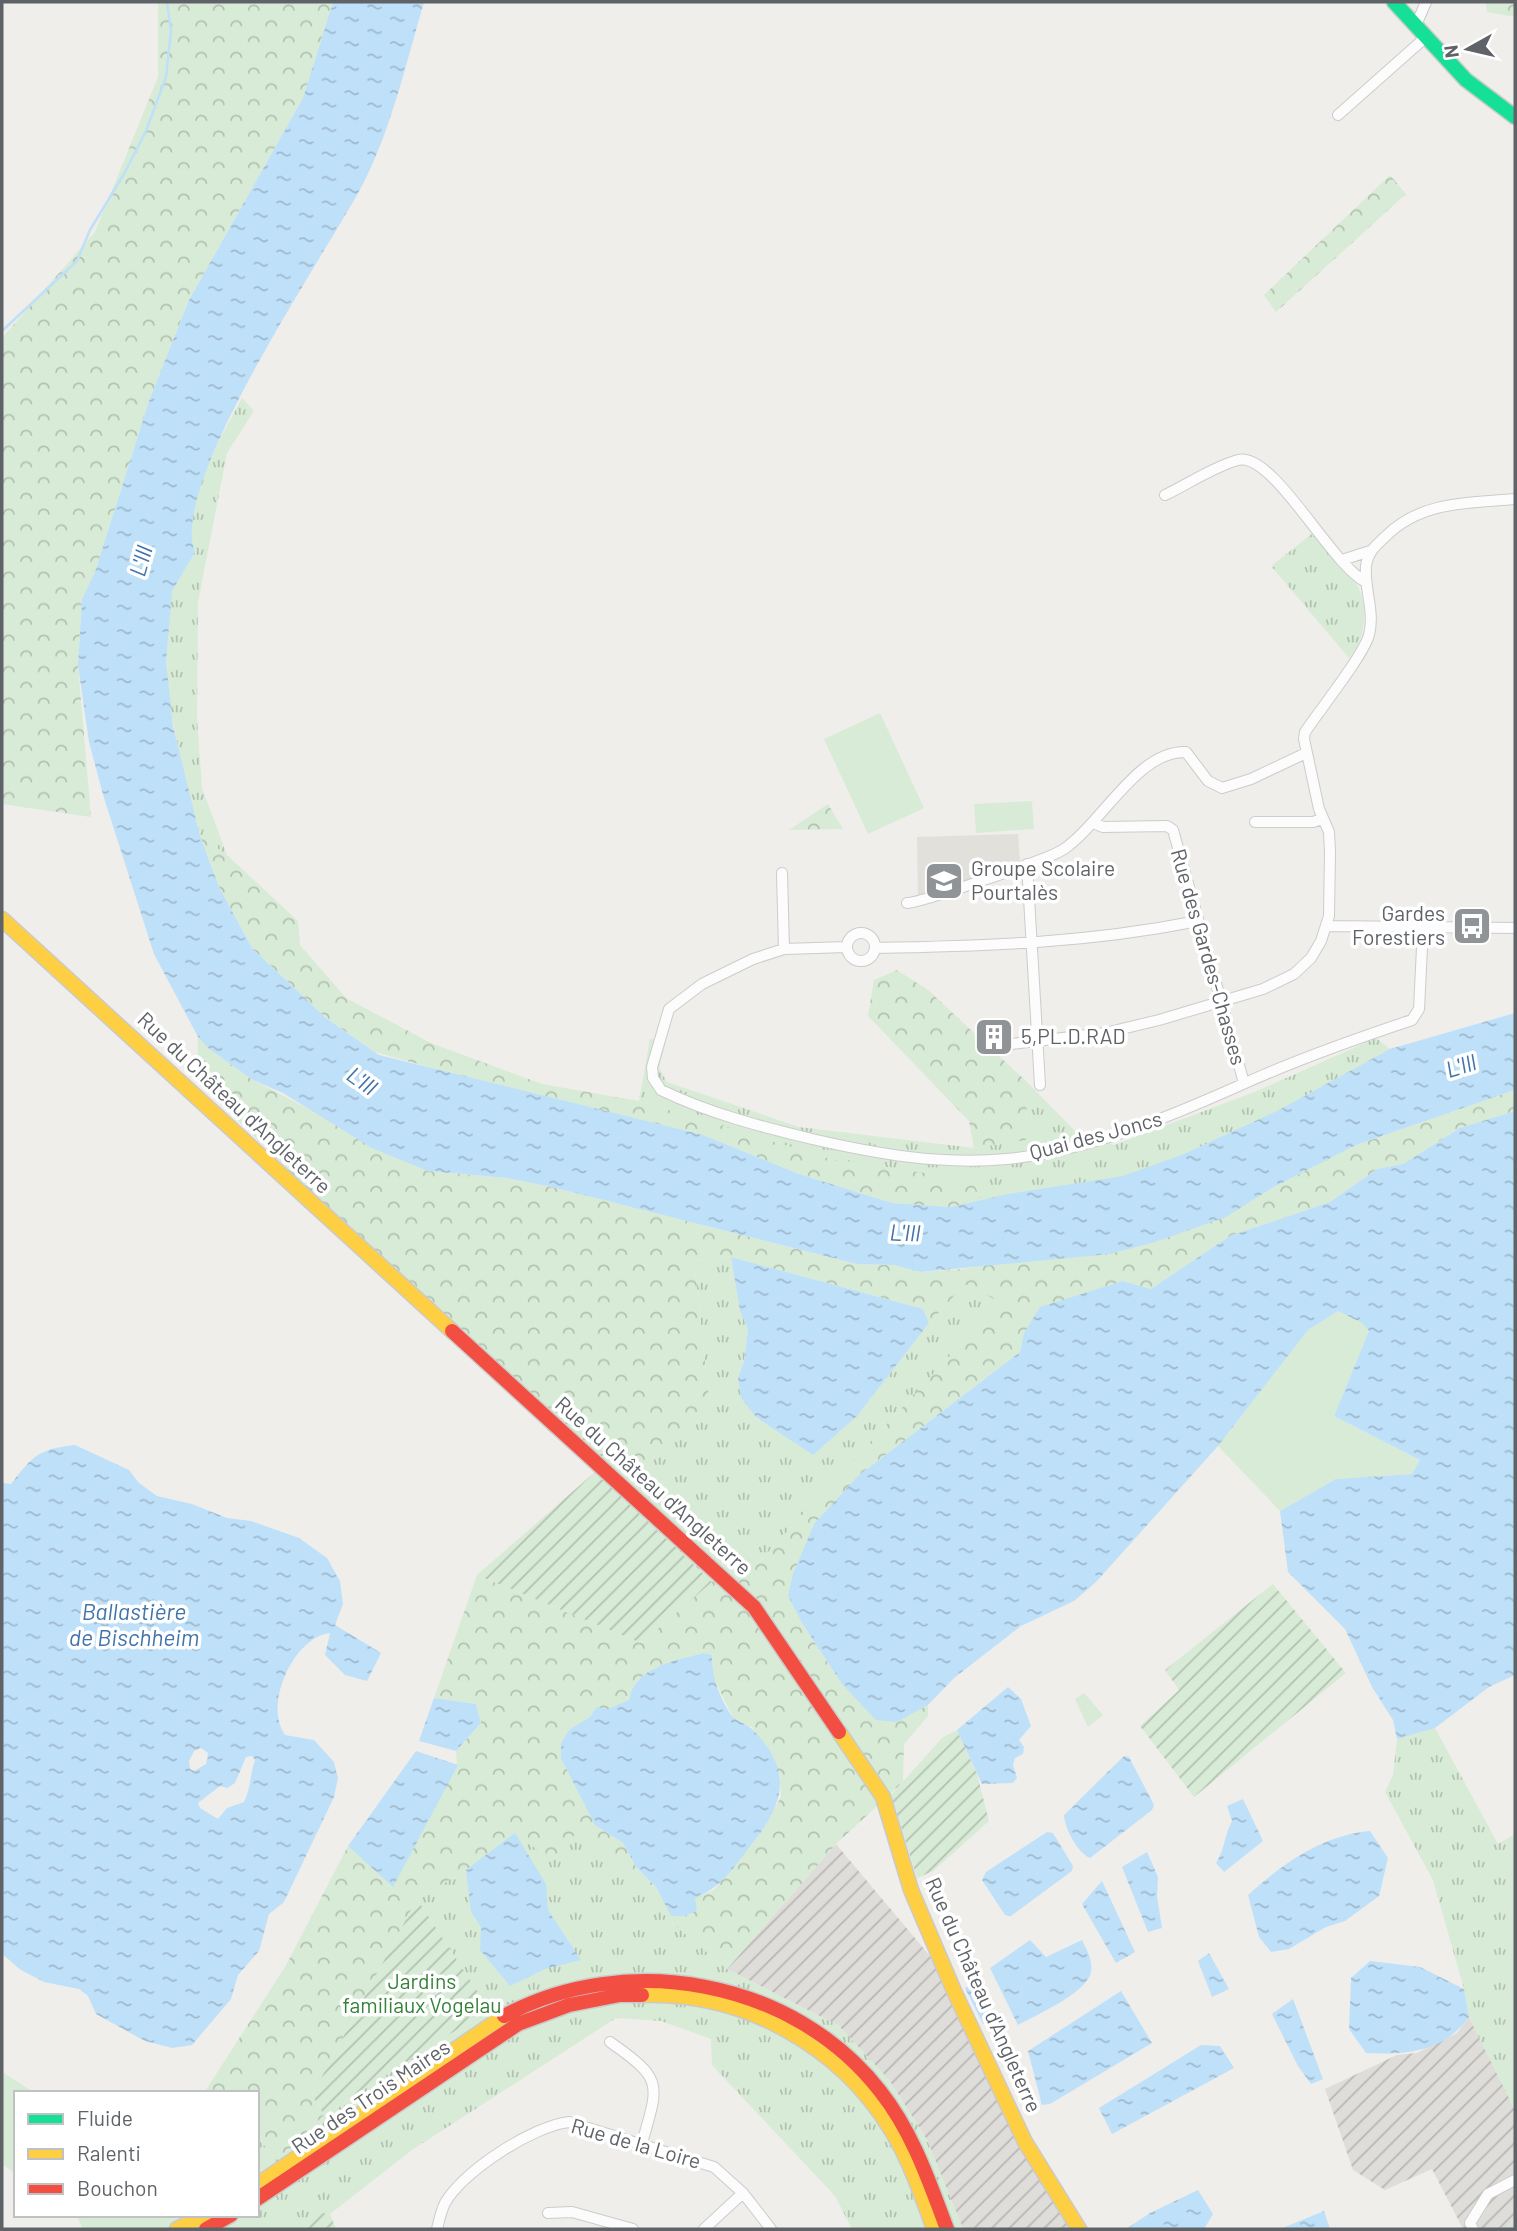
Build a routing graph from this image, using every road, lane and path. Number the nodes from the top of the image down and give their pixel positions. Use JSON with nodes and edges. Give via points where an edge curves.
{"nodes":[{"id":1,"x":1394,"y":2,"type":"edge"},
{"id":2,"x":1426,"y":2,"type":"edge"},
{"id":3,"x":1421,"y":31,"type":"junction"},
{"id":4,"x":1338,"y":115,"type":"dead end"},
{"id":5,"x":1515,"y":117,"type":"edge"},
{"id":6,"x":1166,"y":495,"type":"dead end"},
{"id":7,"x":1515,"y":499,"type":"edge"},
{"id":8,"x":1370,"y":551,"type":"junction"},
{"id":9,"x":1342,"y":560,"type":"junction"},
{"id":10,"x":1366,"y":582,"type":"junction"},
{"id":11,"x":1306,"y":753,"type":"junction"},
{"id":12,"x":1322,"y":819,"type":"junction"},
{"id":13,"x":1255,"y":822,"type":"dead end"},
{"id":14,"x":1094,"y":823,"type":"junction"},
{"id":15,"x":1027,"y":864,"type":"junction"},
{"id":16,"x":782,"y":873,"type":"dead end"},
{"id":17,"x":907,"y":903,"type":"dead end"},
{"id":18,"x":2,"y":919,"type":"edge"},
{"id":19,"x":1198,"y":921,"type":"junction"},
{"id":20,"x":1327,"y":926,"type":"junction"},
{"id":21,"x":1423,"y":927,"type":"junction"},
{"id":22,"x":1515,"y":928,"type":"edge"},
{"id":23,"x":1030,"y":943,"type":"junction"},
{"id":24,"x":847,"y":947,"type":"junction"},
{"id":25,"x":875,"y":948,"type":"junction"},
{"id":26,"x":784,"y":949,"type":"junction"},
{"id":27,"x":1222,"y":1001,"type":"junction"},
{"id":28,"x":1036,"y":1042,"type":"junction"},
{"id":29,"x":1012,"y":1044,"type":"dead end"},
{"id":30,"x":1244,"y":1083,"type":"junction"},
{"id":31,"x":1041,"y":1085,"type":"dead end"},
{"id":32,"x":610,"y":2042,"type":"dead end"},
{"id":33,"x":642,"y":2143,"type":"junction"},
{"id":34,"x":1515,"y":2180,"type":"edge"},
{"id":35,"x":259,"y":2184,"type":"edge"},
{"id":36,"x":743,"y":2193,"type":"junction"},
{"id":37,"x":259,"y":2198,"type":"edge"},
{"id":38,"x":548,"y":2213,"type":"dead end"},
{"id":39,"x":202,"y":2217,"type":"edge"},
{"id":40,"x":227,"y":2217,"type":"edge"},
{"id":41,"x":177,"y":2229,"type":"edge"},
{"id":42,"x":206,"y":2229,"type":"edge"},
{"id":43,"x":437,"y":2229,"type":"edge"},
{"id":44,"x":633,"y":2229,"type":"edge"},
{"id":45,"x":704,"y":2229,"type":"edge"},
{"id":46,"x":771,"y":2229,"type":"edge"},
{"id":47,"x":934,"y":2229,"type":"edge"},
{"id":48,"x":947,"y":2229,"type":"edge"},
{"id":49,"x":1079,"y":2229,"type":"edge"},
{"id":50,"x":1473,"y":2229,"type":"edge"}],
"edges":[{"from":1,"to":3,"type":"main road"},
{"from":2,"to":3,"type":"street"},
{"from":3,"to":4,"type":"street"},
{"from":3,"to":5,"type":"main road","via":[[1466,80]]},
{"from":6,"to":9,"type":"street","via":[[1248,459],[1268,471]]},
{"from":7,"to":8,"type":"street","via":[[1422,511],[1397,525]]},
{"from":8,"to":9,"type":"street"},
{"from":8,"to":10,"type":"street"},
{"from":9,"to":10,"type":"street"},
{"from":10,"to":11,"type":"street","via":[[1370,633],[1305,732]]},
{"from":11,"to":12,"type":"street"},
{"from":11,"to":14,"type":"street","via":[[1222,788],[1208,781],[1186,752],[1167,753],[1145,768]]},
{"from":12,"to":13,"type":"street"},
{"from":12,"to":20,"type":"street","via":[[1329,832],[1330,852]]},
{"from":14,"to":15,"type":"street","via":[[1062,850]]},
{"from":14,"to":19,"type":"street","name":"Rue des Gardes-Chasses","via":[[1173,830]]},
{"from":15,"to":17,"type":"street"},
{"from":15,"to":23,"type":"street"},
{"from":16,"to":26,"type":"street"},
{"from":18,"to":49,"type":"main road","name":"Rue du Château d'Angleterre","via":[[754,1607],[883,1797],[911,1889],[954,1990],[1025,2142]]},
{"from":19,"to":23,"type":"street","via":[[1086,940]]},
{"from":19,"to":27,"type":"street","name":"Rue des Gardes-Chasses"},
{"from":20,"to":21,"type":"street"},
{"from":20,"to":27,"type":"street","via":[[1311,958],[1294,974],[1264,989]]},
{"from":21,"to":22,"type":"street"},
{"from":21,"to":30,"type":"street","name":"Quai des Joncs","via":[[1419,1009],[1412,1020]]},
{"from":23,"to":25,"type":"street"},
{"from":23,"to":28,"type":"street"},
{"from":24,"to":25,"type":"street","via":[[849,955],[860,961],[872,956]]},
{"from":24,"to":25,"type":"street","via":[[853,936],[862,933],[870,936]]},
{"from":24,"to":26,"type":"street"},
{"from":26,"to":30,"type":"street","name":"Quai des Joncs","via":[[702,984],[669,1009],[652,1067],[661,1090],[774,1130],[872,1153],[926,1160],[1007,1159],[1085,1143],[1186,1110]]},
{"from":27,"to":28,"type":"street","via":[[1118,1030]]},
{"from":27,"to":30,"type":"street","name":"Rue des Gardes-Chasses"},
{"from":28,"to":29,"type":"street"},
{"from":28,"to":31,"type":"street"},
{"from":32,"to":33,"type":"street","via":[[634,2059],[653,2081],[656,2093]]},
{"from":33,"to":36,"type":"street","name":"Rue de la Loire","via":[[714,2167]]},
{"from":33,"to":43,"type":"street","name":"Rue de la Loire","via":[[569,2122],[535,2130],[465,2179],[444,2204]]},
{"from":34,"to":50,"type":"street","via":[[1488,2194],[1470,2223]]},
{"from":35,"to":48,"type":"main road","name":"Rue des Trois Maires","via":[[472,2034],[515,2010],[589,1985],[662,1980],[744,1996],[801,2022],[842,2054],[867,2076],[895,2113],[918,2154]]},
{"from":36,"to":45,"type":"street"},
{"from":36,"to":46,"type":"street","name":"Rue de la Loire"},
{"from":37,"to":47,"type":"main road","name":"Rue des Trois Maires","via":[[518,2024],[596,1997],[654,1992],[715,2000],[746,2010],[779,2025],[829,2058],[858,2084],[886,2121],[906,2157]]},
{"from":38,"to":44,"type":"street","via":[[572,2211]]},
{"from":39,"to":41,"type":"main road"},
{"from":40,"to":42,"type":"main road"}]}
